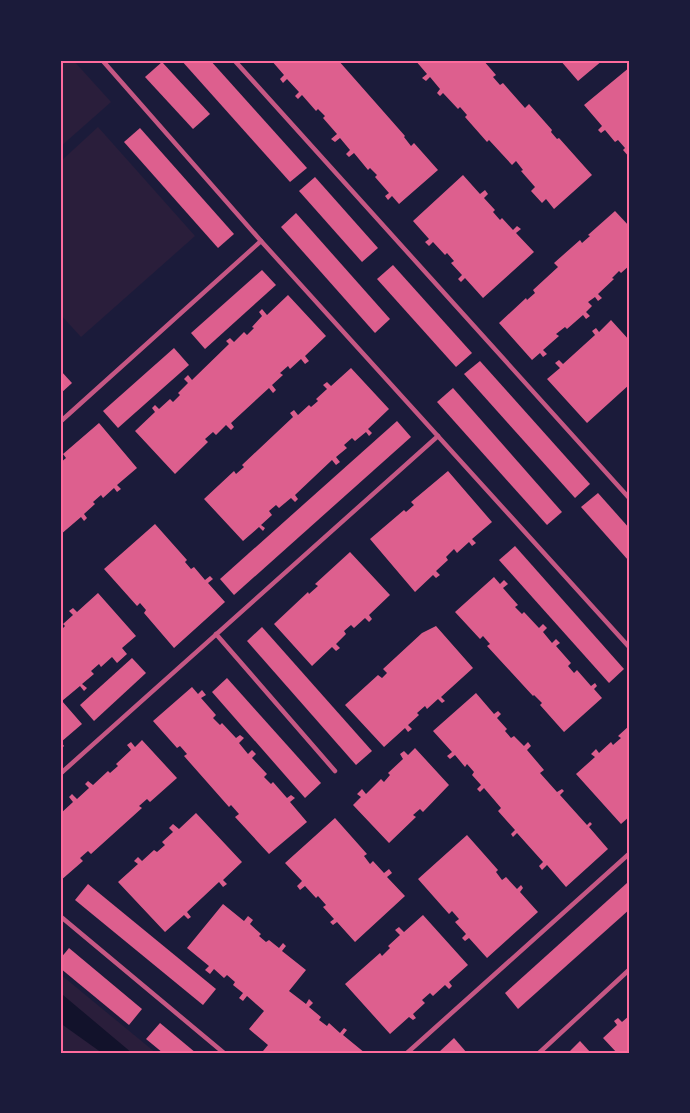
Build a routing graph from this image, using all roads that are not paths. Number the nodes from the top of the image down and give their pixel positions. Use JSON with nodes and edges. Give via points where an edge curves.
{"nodes":[{"id":1,"x":102,"y":60,"type":"edge"},
{"id":2,"x":234,"y":60,"type":"edge"},
{"id":3,"x":261,"y":241,"type":"junction"},
{"id":4,"x":60,"y":422,"type":"edge"},
{"id":5,"x":438,"y":436,"type":"junction"},
{"id":6,"x":630,"y":499,"type":"edge"},
{"id":7,"x":216,"y":634,"type":"junction"},
{"id":8,"x":630,"y":648,"type":"edge"},
{"id":9,"x":335,"y":771,"type":"dead end"},
{"id":10,"x":60,"y":774,"type":"edge"},
{"id":11,"x":630,"y":853,"type":"edge"},
{"id":12,"x":60,"y":916,"type":"edge"},
{"id":13,"x":630,"y":969,"type":"edge"},
{"id":14,"x":224,"y":1053,"type":"edge"},
{"id":15,"x":407,"y":1053,"type":"edge"},
{"id":16,"x":539,"y":1053,"type":"edge"}],
"edges":[{"from":1,"to":3,"type":"lane"},
{"from":2,"to":6,"type":"lane"},
{"from":3,"to":4,"type":"lane"},
{"from":3,"to":5,"type":"lane"},
{"from":5,"to":7,"type":"lane"},
{"from":5,"to":8,"type":"lane"},
{"from":7,"to":9,"type":"lane"},
{"from":7,"to":10,"type":"lane"},
{"from":11,"to":15,"type":"lane"},
{"from":12,"to":14,"type":"lane"},
{"from":13,"to":16,"type":"lane"}]}
